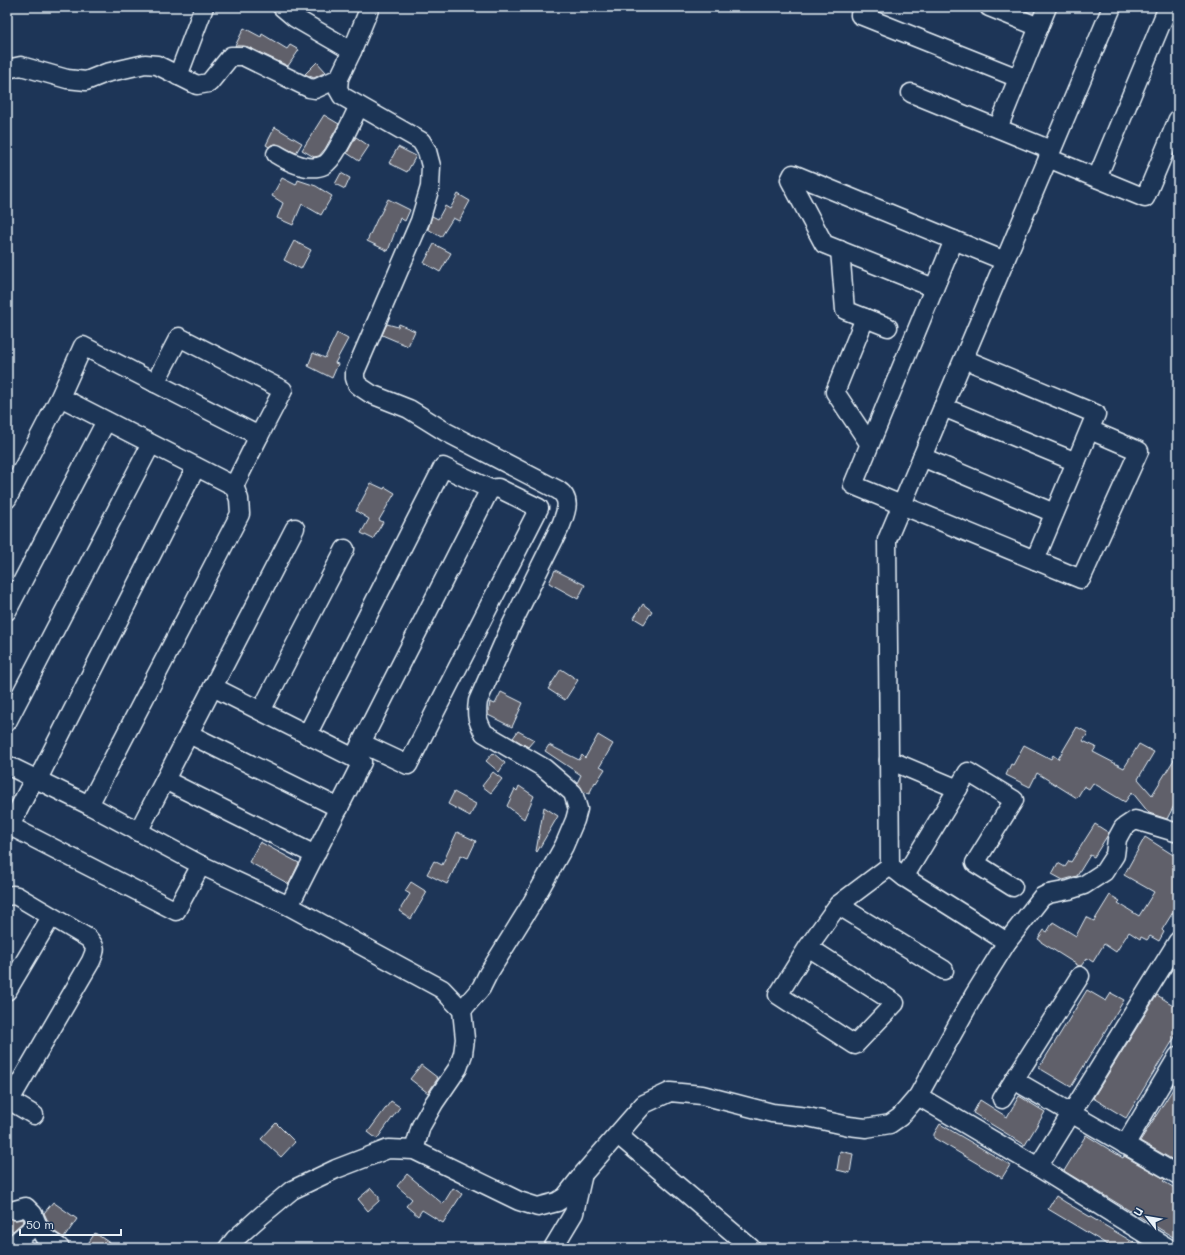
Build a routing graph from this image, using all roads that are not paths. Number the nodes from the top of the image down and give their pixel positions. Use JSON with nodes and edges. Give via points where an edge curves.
{"nodes":[{"id":1,"x":204,"y":7,"type":"edge"},
{"id":2,"x":282,"y":7,"type":"edge"},
{"id":3,"x":370,"y":7,"type":"edge"},
{"id":4,"x":989,"y":7,"type":"edge"},
{"id":5,"x":1047,"y":7,"type":"edge"},
{"id":6,"x":1112,"y":7,"type":"edge"},
{"id":7,"x":1168,"y":7,"type":"edge"},
{"id":8,"x":860,"y":15,"type":"dead end"},
{"id":9,"x":1039,"y":27,"type":"junction"},
{"id":10,"x":352,"y":51,"type":"junction"},
{"id":11,"x":7,"y":69,"type":"edge"},
{"id":12,"x":178,"y":76,"type":"junction"},
{"id":13,"x":339,"y":78,"type":"junction"},
{"id":14,"x":1018,"y":78,"type":"junction"},
{"id":15,"x":911,"y":93,"type":"dead end"},
{"id":16,"x":359,"y":106,"type":"junction"},
{"id":17,"x":1178,"y":119,"type":"edge"},
{"id":18,"x":998,"y":128,"type":"junction"},
{"id":19,"x":276,"y":154,"type":"dead end"},
{"id":20,"x":1050,"y":154,"type":"junction"},
{"id":21,"x":1097,"y":178,"type":"junction"},
{"id":22,"x":954,"y":240,"type":"junction"},
{"id":23,"x":840,"y":250,"type":"junction"},
{"id":24,"x":1005,"y":261,"type":"junction"},
{"id":25,"x":934,"y":288,"type":"junction"},
{"id":26,"x":865,"y":318,"type":"junction"},
{"id":27,"x":888,"y":327,"type":"dead end"},
{"id":28,"x":964,"y":359,"type":"junction"},
{"id":29,"x":155,"y":383,"type":"junction"},
{"id":30,"x":60,"y":397,"type":"junction"},
{"id":31,"x":943,"y":407,"type":"junction"},
{"id":32,"x":106,"y":421,"type":"junction"},
{"id":33,"x":1090,"y":430,"type":"junction"},
{"id":34,"x":259,"y":436,"type":"junction"},
{"id":35,"x":869,"y":443,"type":"junction"},
{"id":36,"x":151,"y":444,"type":"junction"},
{"id":37,"x":922,"y":457,"type":"junction"},
{"id":38,"x":1076,"y":462,"type":"junction"},
{"id":39,"x":196,"y":467,"type":"junction"},
{"id":40,"x":234,"y":486,"type":"junction"},
{"id":41,"x":490,"y":489,"type":"junction"},
{"id":42,"x":7,"y":499,"type":"edge"},
{"id":43,"x":902,"y":505,"type":"junction"},
{"id":44,"x":1054,"y":513,"type":"junction"},
{"id":45,"x":295,"y":528,"type":"dead end"},
{"id":46,"x":345,"y":549,"type":"dead end"},
{"id":47,"x":1034,"y":560,"type":"junction"},
{"id":48,"x":7,"y":611,"type":"edge"},
{"id":49,"x":213,"y":687,"type":"junction"},
{"id":50,"x":261,"y":712,"type":"junction"},
{"id":51,"x":7,"y":722,"type":"edge"},
{"id":52,"x":188,"y":734,"type":"junction"},
{"id":53,"x":307,"y":735,"type":"junction"},
{"id":54,"x":358,"y":750,"type":"junction"},
{"id":55,"x":889,"y":760,"type":"junction"},
{"id":56,"x":7,"y":765,"type":"edge"},
{"id":57,"x":36,"y":780,"type":"junction"},
{"id":58,"x":165,"y":780,"type":"junction"},
{"id":59,"x":958,"y":788,"type":"junction"},
{"id":60,"x":89,"y":806,"type":"junction"},
{"id":61,"x":339,"y":808,"type":"junction"},
{"id":62,"x":138,"y":832,"type":"junction"},
{"id":63,"x":1178,"y":833,"type":"edge"},
{"id":64,"x":315,"y":855,"type":"junction"},
{"id":65,"x":200,"y":865,"type":"junction"},
{"id":66,"x":897,"y":871,"type":"junction"},
{"id":67,"x":1013,"y":887,"type":"dead end"},
{"id":68,"x":7,"y":896,"type":"edge"},
{"id":69,"x":838,"y":905,"type":"junction"},
{"id":70,"x":288,"y":906,"type":"junction"},
{"id":71,"x":51,"y":917,"type":"junction"},
{"id":72,"x":1178,"y":941,"type":"edge"},
{"id":73,"x":1007,"y":942,"type":"junction"},
{"id":74,"x":808,"y":947,"type":"junction"},
{"id":75,"x":944,"y":970,"type":"dead end"},
{"id":76,"x":1080,"y":976,"type":"dead end"},
{"id":77,"x":7,"y":991,"type":"edge"},
{"id":78,"x":462,"y":1010,"type":"junction"},
{"id":79,"x":1178,"y":1056,"type":"edge"},
{"id":80,"x":1014,"y":1080,"type":"junction"},
{"id":81,"x":918,"y":1096,"type":"junction"},
{"id":82,"x":1002,"y":1099,"type":"dead end"},
{"id":83,"x":8,"y":1100,"type":"edge"},
{"id":84,"x":1072,"y":1113,"type":"junction"},
{"id":85,"x":34,"y":1115,"type":"dead end"},
{"id":86,"x":618,"y":1135,"type":"junction"},
{"id":87,"x":1125,"y":1146,"type":"junction"},
{"id":88,"x":414,"y":1150,"type":"junction"},
{"id":89,"x":1038,"y":1167,"type":"junction"},
{"id":90,"x":583,"y":1174,"type":"junction"},
{"id":91,"x":1178,"y":1176,"type":"edge"},
{"id":92,"x":15,"y":1210,"type":"dead end"},
{"id":93,"x":37,"y":1224,"type":"junction"},
{"id":94,"x":1165,"y":1247,"type":"edge"},
{"id":95,"x":16,"y":1248,"type":"edge"},
{"id":96,"x":60,"y":1248,"type":"edge"},
{"id":97,"x":228,"y":1248,"type":"edge"},
{"id":98,"x":553,"y":1248,"type":"edge"},
{"id":99,"x":751,"y":1248,"type":"edge"}],
"edges":[{"from":1,"to":12,"type":"street"},
{"from":2,"to":10,"type":"street","via":[[295,18]]},
{"from":3,"to":10,"type":"street"},
{"from":4,"to":9,"type":"street"},
{"from":5,"to":9,"type":"street"},
{"from":6,"to":20,"type":"street"},
{"from":7,"to":21,"type":"street"},
{"from":8,"to":14,"type":"street"},
{"from":9,"to":14,"type":"street"},
{"from":10,"to":13,"type":"street"},
{"from":11,"to":12,"type":"street","via":[[21,66],[67,79],[86,81],[145,64],[157,65]]},
{"from":12,"to":13,"type":"street","via":[[197,85],[209,83],[231,56],[236,55],[309,88],[315,89]]},
{"from":13,"to":16,"type":"street","via":[[338,89],[342,96]]},
{"from":14,"to":18,"type":"street"},
{"from":15,"to":18,"type":"street"},
{"from":16,"to":19,"type":"street","via":[[335,154],[324,164],[307,166],[290,163]]},
{"from":16,"to":78,"type":"street","via":[[421,141],[431,166],[430,187],[420,221],[355,372],[357,384],[371,394],[409,409],[446,432],[558,490],[566,498],[567,504],[561,525],[510,628],[478,701],[476,714],[478,724],[484,733],[544,768],[573,793],[578,809],[564,846],[529,908],[481,988]]},
{"from":17,"to":21,"type":"street","via":[[1145,198]]},
{"from":18,"to":20,"type":"street"},
{"from":20,"to":21,"type":"street"},
{"from":20,"to":24,"type":"street"},
{"from":22,"to":23,"type":"street","via":[[793,174],[790,180],[824,244]]},
{"from":22,"to":24,"type":"street"},
{"from":22,"to":25,"type":"street"},
{"from":23,"to":25,"type":"street"},
{"from":23,"to":26,"type":"street","via":[[845,310]]},
{"from":24,"to":28,"type":"street"},
{"from":25,"to":35,"type":"street"},
{"from":26,"to":27,"type":"street"},
{"from":26,"to":35,"type":"street","via":[[835,392]]},
{"from":28,"to":31,"type":"street"},
{"from":28,"to":33,"type":"street","via":[[1096,414]]},
{"from":29,"to":30,"type":"street","via":[[83,346]]},
{"from":29,"to":34,"type":"street"},
{"from":29,"to":34,"type":"street","via":[[179,337],[193,344],[283,390]]},
{"from":30,"to":32,"type":"street"},
{"from":30,"to":42,"type":"street"},
{"from":31,"to":37,"type":"street"},
{"from":31,"to":38,"type":"street"},
{"from":32,"to":36,"type":"street"},
{"from":32,"to":48,"type":"street"},
{"from":33,"to":38,"type":"street"},
{"from":33,"to":47,"type":"street","via":[[1139,452],[1081,579]]},
{"from":34,"to":40,"type":"street"},
{"from":35,"to":43,"type":"street","via":[[852,485]]},
{"from":36,"to":39,"type":"street"},
{"from":36,"to":51,"type":"street"},
{"from":37,"to":43,"type":"street"},
{"from":37,"to":44,"type":"street"},
{"from":38,"to":44,"type":"street"},
{"from":39,"to":40,"type":"street"},
{"from":39,"to":57,"type":"street"},
{"from":40,"to":60,"type":"street","via":[[239,499],[240,514]]},
{"from":41,"to":53,"type":"street","via":[[443,467]]},
{"from":41,"to":54,"type":"street"},
{"from":41,"to":54,"type":"street","via":[[498,488],[539,508],[408,765]]},
{"from":43,"to":47,"type":"street"},
{"from":43,"to":55,"type":"street","via":[[887,540]]},
{"from":44,"to":47,"type":"street"},
{"from":45,"to":49,"type":"street"},
{"from":46,"to":50,"type":"street"},
{"from":49,"to":50,"type":"street"},
{"from":49,"to":52,"type":"street"},
{"from":50,"to":53,"type":"street"},
{"from":52,"to":58,"type":"street"},
{"from":52,"to":61,"type":"street"},
{"from":53,"to":54,"type":"street"},
{"from":54,"to":61,"type":"street","via":[[362,762]]},
{"from":55,"to":59,"type":"street"},
{"from":55,"to":66,"type":"street"},
{"from":56,"to":57,"type":"street"},
{"from":57,"to":60,"type":"street"},
{"from":57,"to":65,"type":"street","via":[[10,826],[176,911]]},
{"from":58,"to":62,"type":"street"},
{"from":58,"to":64,"type":"street"},
{"from":59,"to":66,"type":"street"},
{"from":59,"to":67,"type":"street","via":[[968,772],[1014,800],[975,864]]},
{"from":60,"to":62,"type":"street"},
{"from":61,"to":64,"type":"street"},
{"from":62,"to":65,"type":"street"},
{"from":63,"to":73,"type":"street","via":[[1135,820],[1123,828],[1117,839],[1115,854],[1104,872],[1084,885],[1042,897]]},
{"from":64,"to":70,"type":"street"},
{"from":65,"to":70,"type":"street"},
{"from":66,"to":69,"type":"street"},
{"from":66,"to":73,"type":"street"},
{"from":68,"to":71,"type":"street","via":[[17,896]]},
{"from":69,"to":74,"type":"street"},
{"from":69,"to":75,"type":"street"},
{"from":70,"to":78,"type":"street","via":[[442,988]]},
{"from":71,"to":77,"type":"street"},
{"from":71,"to":83,"type":"street","via":[[88,938],[95,951]]},
{"from":72,"to":84,"type":"street"},
{"from":73,"to":81,"type":"street","via":[[974,995]]},
{"from":74,"to":74,"type":"street","via":[[895,1003],[855,1045],[778,995]]},
{"from":76,"to":80,"type":"street"},
{"from":78,"to":88,"type":"street","via":[[465,1039],[463,1054],[458,1068],[421,1126]]},
{"from":79,"to":87,"type":"street"},
{"from":80,"to":82,"type":"street"},
{"from":80,"to":84,"type":"street"},
{"from":81,"to":86,"type":"street","via":[[900,1117],[890,1124],[866,1128],[772,1113],[702,1095],[670,1092],[644,1104]]},
{"from":81,"to":89,"type":"street"},
{"from":83,"to":85,"type":"street"},
{"from":84,"to":87,"type":"street"},
{"from":84,"to":89,"type":"street"},
{"from":86,"to":90,"type":"street"},
{"from":86,"to":99,"type":"street"},
{"from":87,"to":91,"type":"street"},
{"from":88,"to":90,"type":"street","via":[[519,1201],[538,1207],[565,1197]]},
{"from":88,"to":97,"type":"street","via":[[388,1149],[336,1169],[292,1190]]},
{"from":89,"to":94,"type":"street"},
{"from":90,"to":98,"type":"street","via":[[574,1214]]},
{"from":92,"to":93,"type":"street","via":[[26,1207],[33,1214]]},
{"from":93,"to":95,"type":"street","via":[[17,1241]]},
{"from":93,"to":96,"type":"street","via":[[44,1237]]}]}
